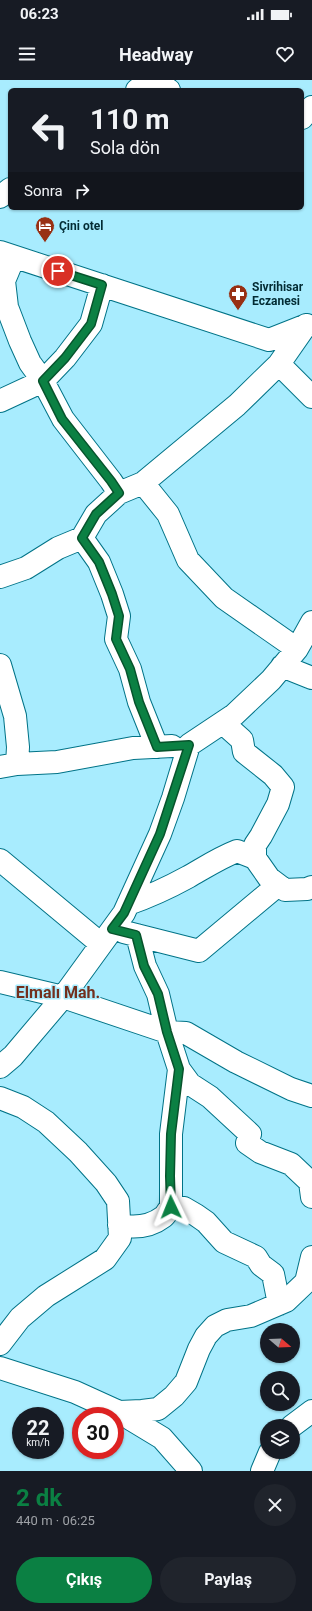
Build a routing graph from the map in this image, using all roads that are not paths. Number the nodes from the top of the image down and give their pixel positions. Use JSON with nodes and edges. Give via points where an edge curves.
{"nodes":[{"id":1,"x":151,"y":80,"type":"edge"},
{"id":2,"x":140,"y":88,"type":"edge"},
{"id":3,"x":165,"y":88,"type":"edge"},
{"id":4,"x":312,"y":107,"type":"edge"},
{"id":5,"x":304,"y":116,"type":"edge"},
{"id":6,"x":8,"y":191,"type":"edge"},
{"id":7,"x":0,"y":197,"type":"edge"},
{"id":8,"x":7,"y":255,"type":"edge"},
{"id":9,"x":102,"y":285,"type":"junction"},
{"id":10,"x":309,"y":324,"type":"edge"},
{"id":11,"x":279,"y":364,"type":"junction"},
{"id":12,"x":43,"y":381,"type":"junction"},
{"id":13,"x":312,"y":397,"type":"edge"},
{"id":14,"x":0,"y":401,"type":"edge"},
{"id":15,"x":143,"y":482,"type":"junction"},
{"id":16,"x":119,"y":493,"type":"junction"},
{"id":17,"x":82,"y":538,"type":"junction"},
{"id":18,"x":0,"y":577,"type":"edge"},
{"id":19,"x":312,"y":622,"type":"edge"},
{"id":20,"x":297,"y":649,"type":"junction"},
{"id":21,"x":0,"y":665,"type":"edge"},
{"id":22,"x":282,"y":666,"type":"junction"},
{"id":23,"x":312,"y":678,"type":"edge"},
{"id":24,"x":223,"y":723,"type":"junction"},
{"id":25,"x":189,"y":745,"type":"junction"},
{"id":26,"x":157,"y":747,"type":"junction"},
{"id":27,"x":8,"y":766,"type":"edge"},
{"id":28,"x":255,"y":858,"type":"junction"},
{"id":29,"x":0,"y":860,"type":"edge"},
{"id":30,"x":278,"y":885,"type":"junction"},
{"id":31,"x":312,"y":887,"type":"edge"},
{"id":32,"x":128,"y":904,"type":"junction"},
{"id":33,"x":136,"y":935,"type":"junction"},
{"id":34,"x":106,"y":936,"type":"junction"},
{"id":35,"x":0,"y":982,"type":"edge"},
{"id":36,"x":64,"y":997,"type":"junction"},
{"id":37,"x":167,"y":1032,"type":"junction"},
{"id":38,"x":0,"y":1067,"type":"edge"},
{"id":39,"x":179,"y":1069,"type":"junction"},
{"id":40,"x":312,"y":1096,"type":"edge"},
{"id":41,"x":0,"y":1098,"type":"edge"},
{"id":42,"x":312,"y":1197,"type":"edge"},
{"id":43,"x":171,"y":1207,"type":"junction"},
{"id":44,"x":119,"y":1226,"type":"junction"},
{"id":45,"x":312,"y":1257,"type":"edge"},
{"id":46,"x":279,"y":1304,"type":"junction"},
{"id":47,"x":0,"y":1344,"type":"edge"},
{"id":48,"x":0,"y":1368,"type":"edge"},
{"id":49,"x":108,"y":1407,"type":"edge"},
{"id":50,"x":312,"y":1411,"type":"edge"},
{"id":51,"x":124,"y":1412,"type":"edge"},
{"id":52,"x":124,"y":1415,"type":"edge"},
{"id":53,"x":300,"y":1420,"type":"edge"},
{"id":54,"x":267,"y":1459,"type":"edge"},
{"id":55,"x":191,"y":1471,"type":"edge"},
{"id":56,"x":262,"y":1471,"type":"edge"}],
"edges":[{"from":1,"to":2,"type":"street"},
{"from":1,"to":3,"type":"street"},
{"from":4,"to":5,"type":"street"},
{"from":6,"to":7,"type":"street"},
{"from":8,"to":9,"type":"street"},
{"from":8,"to":12,"type":"street","via":[[4,281],[7,307],[30,363]]},
{"from":9,"to":10,"type":"street","via":[[269,340]]},
{"from":9,"to":12,"type":"street","via":[[91,324],[65,358]]},
{"from":10,"to":11,"type":"street"},
{"from":11,"to":13,"type":"street"},
{"from":11,"to":15,"type":"street","via":[[237,405]]},
{"from":12,"to":14,"type":"street"},
{"from":12,"to":16,"type":"street","via":[[62,419]]},
{"from":15,"to":16,"type":"street"},
{"from":15,"to":20,"type":"street","via":[[168,514],[188,560],[224,598]]},
{"from":16,"to":17,"type":"street","via":[[96,514]]},
{"from":17,"to":18,"type":"street","via":[[58,548],[26,568]]},
{"from":17,"to":26,"type":"street","via":[[99,562],[112,594],[119,616],[116,639],[130,669],[139,702]]},
{"from":19,"to":20,"type":"street"},
{"from":20,"to":22,"type":"street"},
{"from":21,"to":27,"type":"street","via":[[15,716],[18,747]]},
{"from":22,"to":23,"type":"street"},
{"from":22,"to":24,"type":"street"},
{"from":24,"to":25,"type":"street"},
{"from":24,"to":28,"type":"street","via":[[242,740],[244,752],[273,775],[283,787],[278,804],[255,845]]},
{"from":25,"to":26,"type":"street"},
{"from":25,"to":32,"type":"street","via":[[160,834]]},
{"from":26,"to":27,"type":"street","via":[[98,753],[57,762]]},
{"from":28,"to":30,"type":"street","via":[[268,878]]},
{"from":28,"to":32,"type":"street","via":[[237,851],[148,897]]},
{"from":29,"to":34,"type":"street"},
{"from":30,"to":31,"type":"street","via":[[285,890]]},
{"from":30,"to":33,"type":"street","via":[[200,951]]},
{"from":32,"to":34,"type":"street"},
{"from":33,"to":34,"type":"street"},
{"from":33,"to":37,"type":"street","via":[[144,966],[158,994]]},
{"from":34,"to":36,"type":"street"},
{"from":35,"to":36,"type":"street"},
{"from":36,"to":37,"type":"street"},
{"from":36,"to":38,"type":"street","via":[[13,1056]]},
{"from":37,"to":39,"type":"street"},
{"from":37,"to":40,"type":"street","via":[[186,1034],[236,1062],[291,1089]]},
{"from":39,"to":42,"type":"street","via":[[190,1084],[210,1097],[250,1134],[247,1143],[260,1152],[291,1164],[310,1182]]},
{"from":39,"to":43,"type":"street","via":[[171,1134]]},
{"from":41,"to":44,"type":"street","via":[[23,1107],[46,1122],[78,1152],[106,1183],[118,1201]]},
{"from":43,"to":44,"type":"street","via":[[164,1217],[146,1225]]},
{"from":43,"to":46,"type":"street","via":[[184,1208],[196,1215],[224,1242],[256,1257],[272,1274]]},
{"from":44,"to":47,"type":"street","via":[[120,1238],[104,1259],[20,1318]]},
{"from":45,"to":46,"type":"street","via":[[306,1282],[286,1301]]},
{"from":46,"to":51,"type":"street","via":[[251,1316],[227,1320],[215,1326],[199,1349],[186,1382],[174,1396],[158,1409]]},
{"from":48,"to":49,"type":"street","via":[[74,1392]]},
{"from":50,"to":53,"type":"street"},
{"from":52,"to":55,"type":"street","via":[[162,1438]]},
{"from":54,"to":56,"type":"street"}]}
